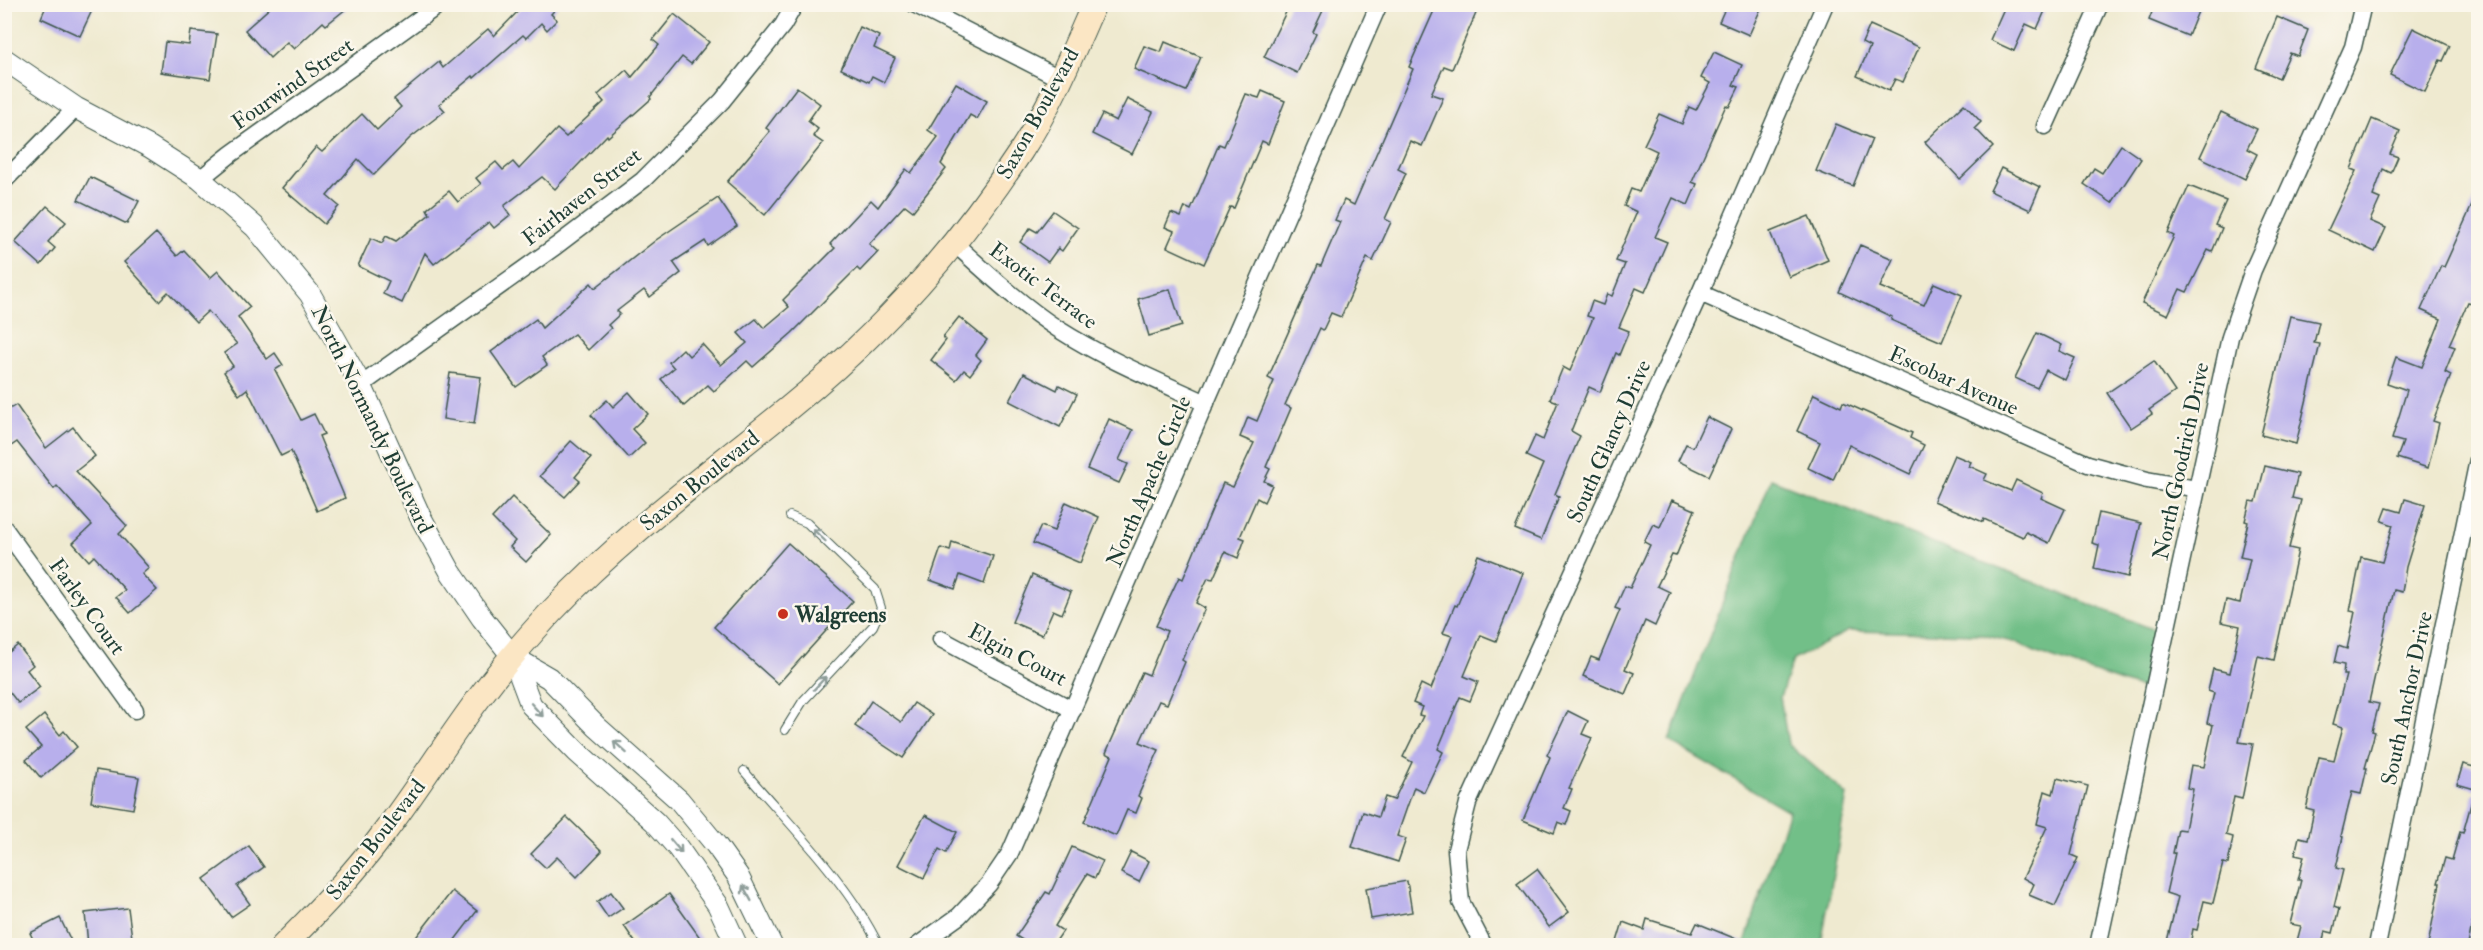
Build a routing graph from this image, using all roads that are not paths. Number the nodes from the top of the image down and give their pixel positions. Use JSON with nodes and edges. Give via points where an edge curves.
{"nodes":[{"id":1,"x":440,"y":4,"type":"edge"},
{"id":2,"x":795,"y":4,"type":"edge"},
{"id":3,"x":914,"y":4,"type":"edge"},
{"id":4,"x":1094,"y":4,"type":"edge"},
{"id":5,"x":1379,"y":4,"type":"edge"},
{"id":6,"x":1825,"y":4,"type":"edge"},
{"id":7,"x":2100,"y":4,"type":"edge"},
{"id":8,"x":2363,"y":4,"type":"edge"},
{"id":9,"x":4,"y":59,"type":"edge"},
{"id":10,"x":1061,"y":79,"type":"junction"},
{"id":11,"x":76,"y":108,"type":"junction"},
{"id":12,"x":2045,"y":126,"type":"dead end"},
{"id":13,"x":200,"y":179,"type":"junction"},
{"id":14,"x":4,"y":181,"type":"edge"},
{"id":15,"x":955,"y":244,"type":"junction"},
{"id":16,"x":1700,"y":293,"type":"junction"},
{"id":17,"x":361,"y":386,"type":"junction"},
{"id":18,"x":1206,"y":404,"type":"junction"},
{"id":19,"x":2478,"y":460,"type":"edge"},
{"id":20,"x":2197,"y":489,"type":"junction"},
{"id":21,"x":790,"y":516,"type":"dead end"},
{"id":22,"x":4,"y":528,"type":"edge"},
{"id":23,"x":941,"y":639,"type":"dead end"},
{"id":24,"x":513,"y":657,"type":"junction"},
{"id":25,"x":135,"y":710,"type":"dead end"},
{"id":26,"x":1073,"y":710,"type":"junction"},
{"id":27,"x":785,"y":730,"type":"dead end"},
{"id":28,"x":744,"y":771,"type":"dead end"},
{"id":29,"x":283,"y":945,"type":"edge"},
{"id":30,"x":737,"y":945,"type":"edge"},
{"id":31,"x":772,"y":945,"type":"edge"},
{"id":32,"x":879,"y":945,"type":"edge"},
{"id":33,"x":917,"y":945,"type":"edge"},
{"id":34,"x":1484,"y":945,"type":"edge"},
{"id":35,"x":2098,"y":945,"type":"edge"},
{"id":36,"x":2377,"y":945,"type":"edge"}],
"edges":[{"from":1,"to":13,"type":"street","name":"Fourwind Street"},
{"from":2,"to":17,"type":"street","name":"Fairhaven Street","via":[[783,25],[722,101],[643,180]]},
{"from":3,"to":10,"type":"street"},
{"from":4,"to":10,"type":"main road","name":"Saxon Boulevard"},
{"from":5,"to":18,"type":"street","name":"North Apache Circle"},
{"from":6,"to":16,"type":"street","name":"South Glancy Drive"},
{"from":7,"to":12,"type":"street"},
{"from":8,"to":20,"type":"street","name":"North Goodrich Drive","via":[[2353,47],[2253,270],[2230,337]]},
{"from":9,"to":11,"type":"street","name":"North Normandy Boulevard"},
{"from":10,"to":15,"type":"main road","name":"Saxon Boulevard","via":[[1022,149]]},
{"from":11,"to":13,"type":"street","name":"North Normandy Boulevard"},
{"from":11,"to":14,"type":"street"},
{"from":13,"to":17,"type":"street","name":"North Normandy Boulevard","via":[[255,227],[310,294]]},
{"from":15,"to":18,"type":"street","name":"Exotic Terrace","via":[[1056,328],[1104,356]]},
{"from":15,"to":24,"type":"main road","name":"Saxon Boulevard","via":[[874,332],[585,577]]},
{"from":16,"to":20,"type":"street","name":"Escobar Avenue","via":[[2088,464]]},
{"from":16,"to":34,"type":"street","name":"South Glancy Drive","via":[[1468,804],[1456,850],[1461,902]]},
{"from":17,"to":24,"type":"street","name":"North Normandy Boulevard","via":[[420,516],[450,571]]},
{"from":18,"to":26,"type":"street","name":"North Apache Circle"},
{"from":19,"to":36,"type":"street","name":"South Anchor Drive"},
{"from":20,"to":35,"type":"street","name":"North Goodrich Drive"},
{"from":27,"to":21,"type":"lane","one_way":true,"via":[[803,701],[873,626],[881,608],[875,589],[807,523]]},
{"from":22,"to":25,"type":"street","name":"Farley Court"},
{"from":23,"to":26,"type":"street","name":"Elgin Court"},
{"from":24,"to":29,"type":"main road","name":"Saxon Boulevard","via":[[483,692],[384,833],[338,891]]},
{"from":24,"to":30,"type":"street","name":"North Normandy Boulevard","one_way":true,"via":[[531,705],[678,848],[718,905]]},
{"from":31,"to":24,"type":"street","name":"North Normandy Boulevard","one_way":true,"via":[[738,876],[679,800],[549,678]]},
{"from":26,"to":33,"type":"street","name":"North Apache Circle","via":[[1010,853],[989,884],[959,916]]},
{"from":28,"to":32,"type":"lane","via":[[833,876]]}]}
